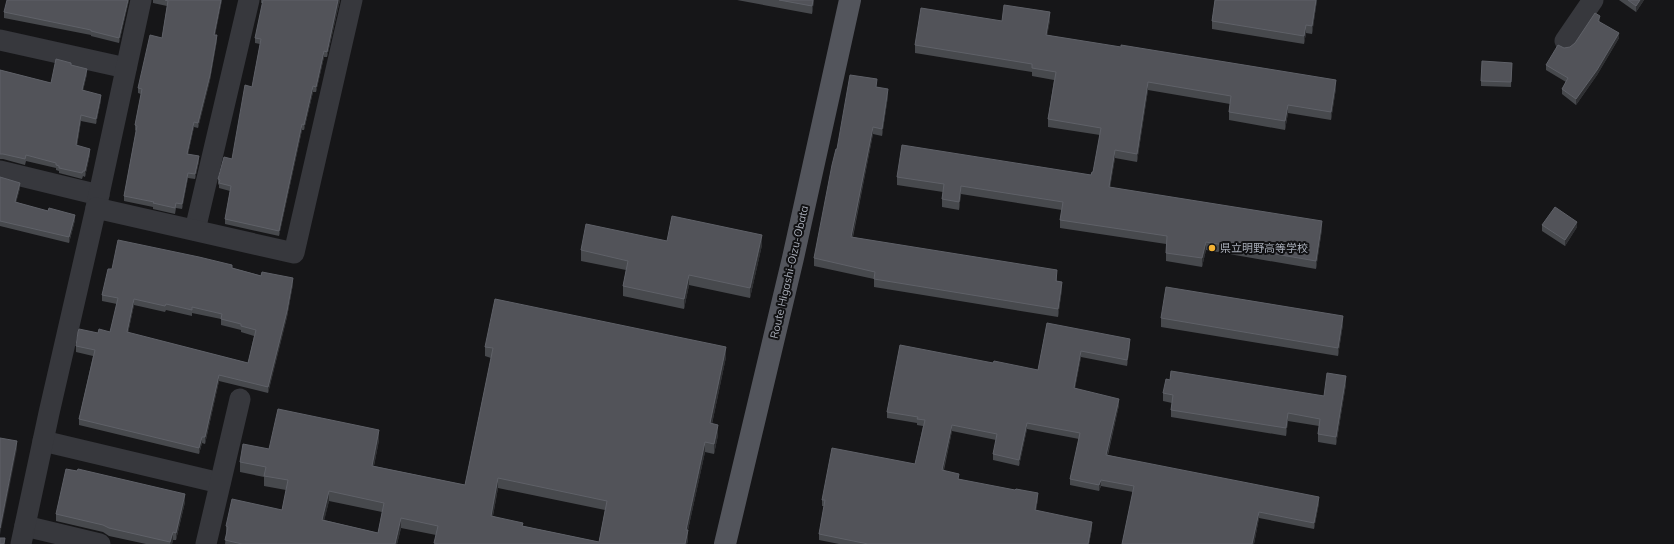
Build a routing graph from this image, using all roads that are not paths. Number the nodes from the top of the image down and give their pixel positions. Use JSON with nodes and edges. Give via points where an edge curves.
{"nodes":[{"id":1,"x":141,"y":0,"type":"edge"},
{"id":2,"x":249,"y":0,"type":"edge"},
{"id":3,"x":352,"y":0,"type":"edge"},
{"id":4,"x":850,"y":0,"type":"edge"},
{"id":5,"x":1593,"y":0,"type":"edge"},
{"id":6,"x":0,"y":40,"type":"edge"},
{"id":7,"x":1565,"y":41,"type":"dead end"},
{"id":8,"x":126,"y":68,"type":"junction"},
{"id":9,"x":0,"y":171,"type":"edge"},
{"id":10,"x":97,"y":202,"type":"junction"},
{"id":11,"x":196,"y":230,"type":"junction"},
{"id":12,"x":240,"y":399,"type":"dead end"},
{"id":13,"x":43,"y":441,"type":"junction"},
{"id":14,"x":220,"y":483,"type":"junction"},
{"id":15,"x":23,"y":535,"type":"edge"},
{"id":16,"x":100,"y":544,"type":"edge"},
{"id":17,"x":206,"y":544,"type":"edge"},
{"id":18,"x":725,"y":544,"type":"edge"}],
"edges":[{"from":1,"to":8,"type":"street"},
{"from":2,"to":11,"type":"street"},
{"from":3,"to":11,"type":"street","via":[[294,253]]},
{"from":4,"to":18,"type":"main road","name":"Route Higashi-Oizu-Obata","via":[[793,258]]},
{"from":5,"to":7,"type":"street"},
{"from":6,"to":8,"type":"street"},
{"from":8,"to":10,"type":"street"},
{"from":9,"to":10,"type":"street"},
{"from":10,"to":11,"type":"street"},
{"from":10,"to":13,"type":"street"},
{"from":12,"to":14,"type":"street"},
{"from":13,"to":14,"type":"street"},
{"from":13,"to":15,"type":"street"},
{"from":14,"to":17,"type":"street"},
{"from":15,"to":16,"type":"street"}]}
